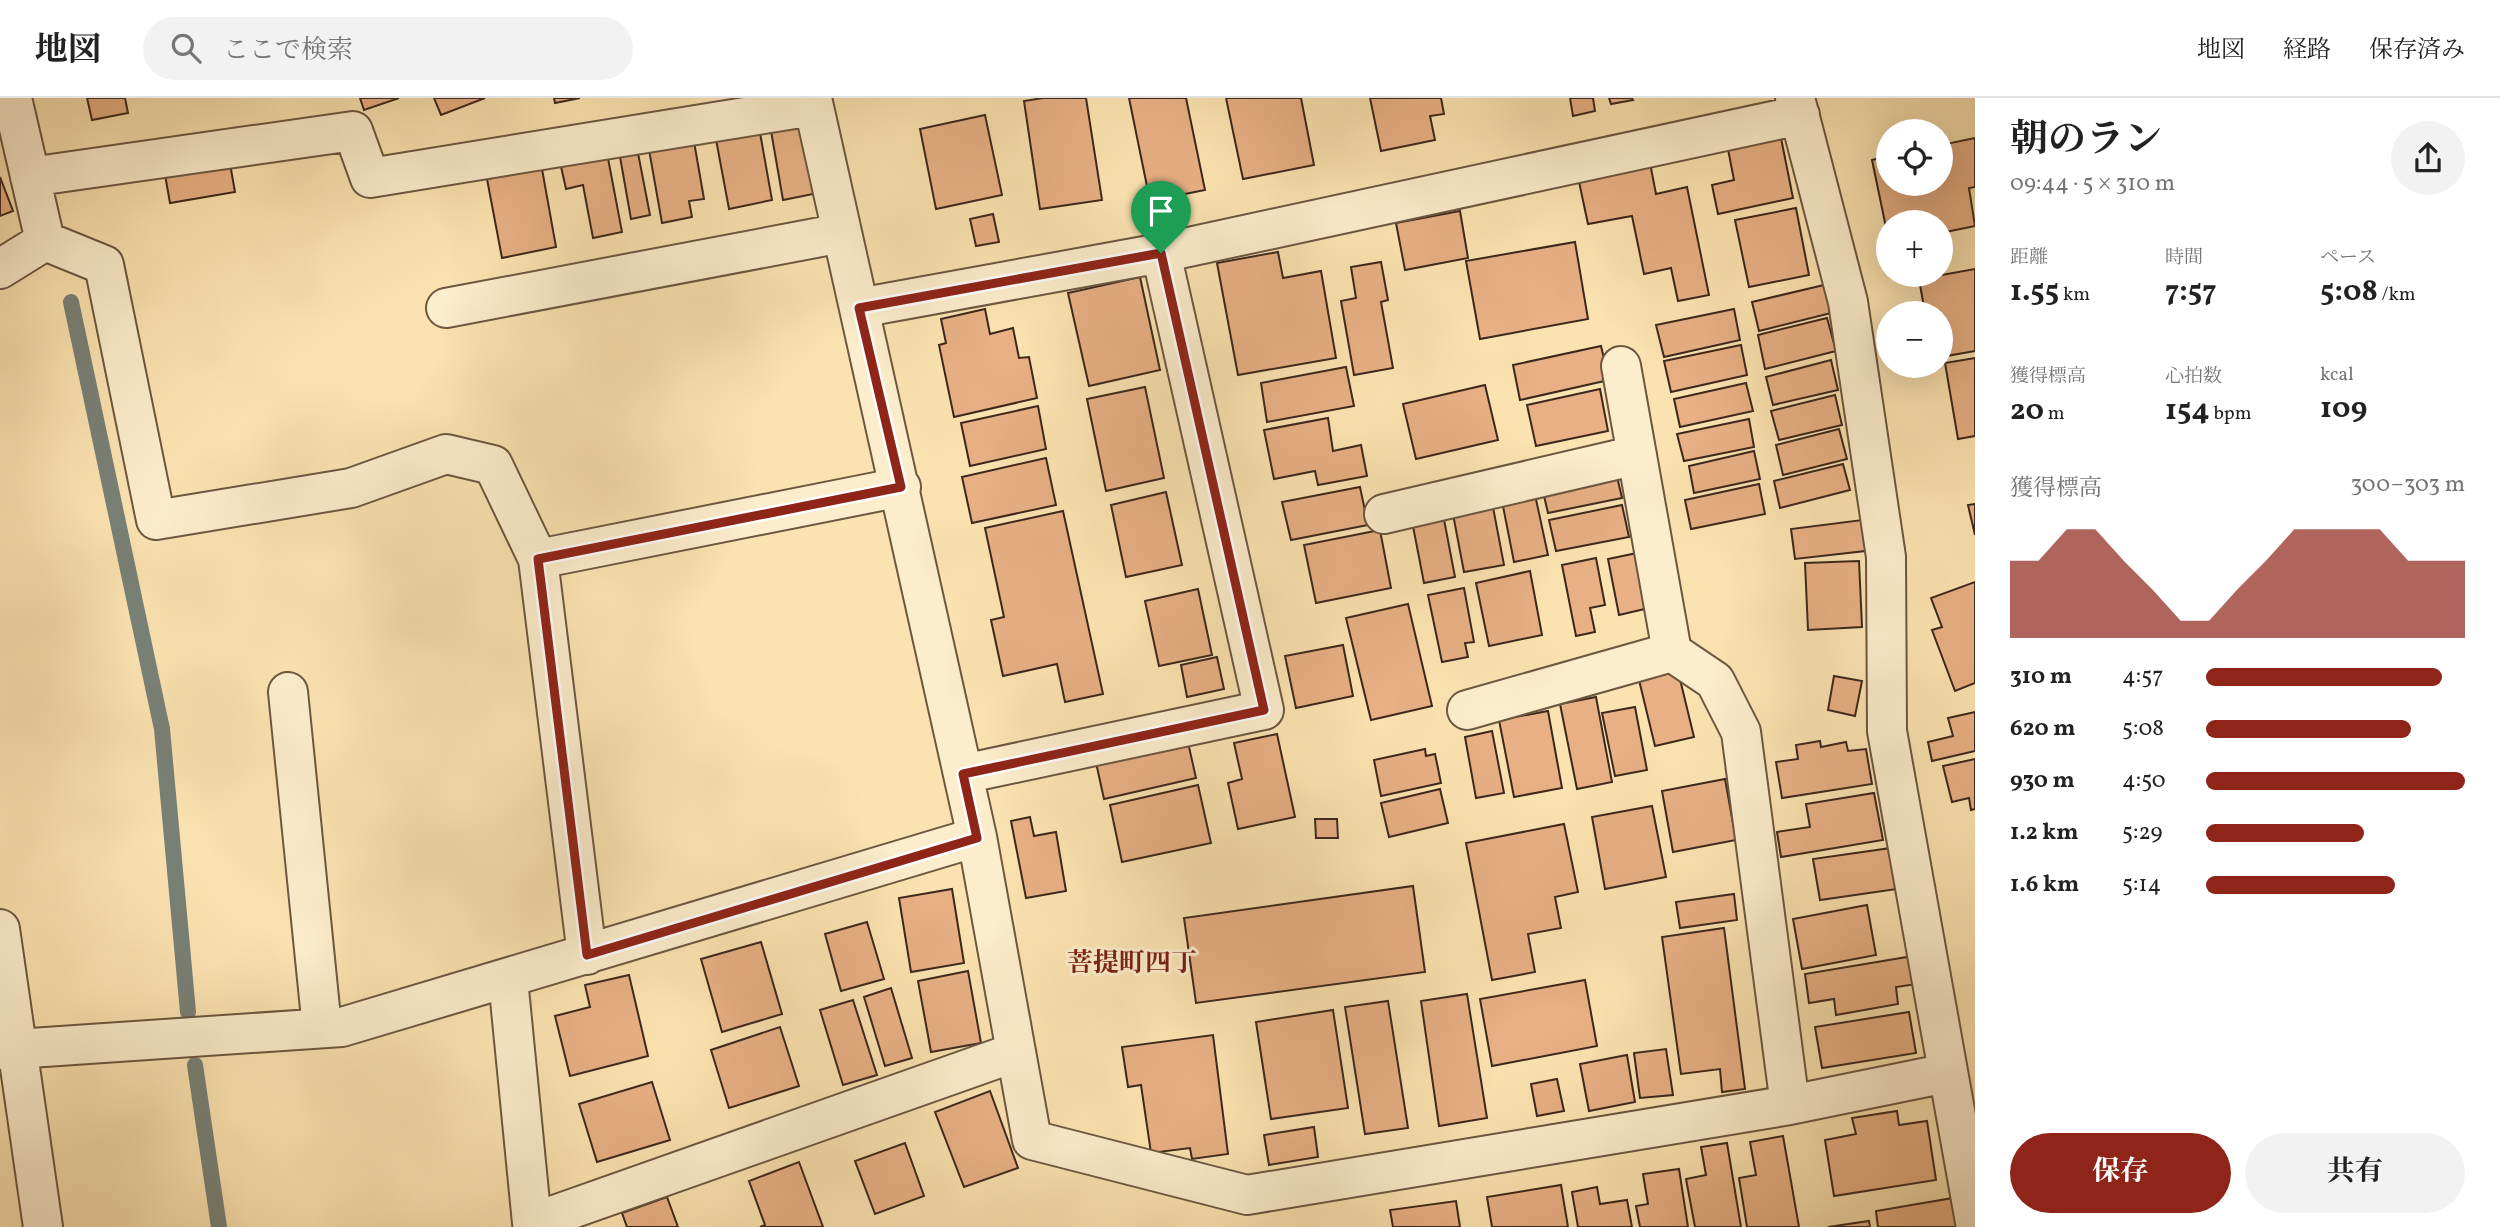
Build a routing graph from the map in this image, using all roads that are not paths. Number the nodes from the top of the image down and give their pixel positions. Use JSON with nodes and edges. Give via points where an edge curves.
{"nodes":[{"id":1,"x":12,"y":98,"type":"edge"},
{"id":2,"x":813,"y":102,"type":"edge"},
{"id":3,"x":1798,"y":107,"type":"edge"},
{"id":4,"x":30,"y":177,"type":"junction"},
{"id":5,"x":842,"y":233,"type":"junction"},
{"id":6,"x":45,"y":241,"type":"junction"},
{"id":7,"x":1161,"y":253,"type":"junction"},
{"id":8,"x":0,"y":270,"type":"edge"},
{"id":9,"x":446,"y":308,"type":"dead end"},
{"id":10,"x":859,"y":308,"type":"junction"},
{"id":11,"x":1621,"y":366,"type":"dead end"},
{"id":12,"x":1637,"y":455,"type":"junction"},
{"id":13,"x":901,"y":487,"type":"junction"},
{"id":14,"x":1384,"y":514,"type":"dead end"},
{"id":15,"x":538,"y":559,"type":"junction"},
{"id":16,"x":1672,"y":652,"type":"junction"},
{"id":17,"x":288,"y":692,"type":"dead end"},
{"id":18,"x":1467,"y":710,"type":"dead end"},
{"id":19,"x":963,"y":774,"type":"junction"},
{"id":20,"x":977,"y":838,"type":"junction"},
{"id":21,"x":0,"y":929,"type":"edge"},
{"id":22,"x":587,"y":955,"type":"junction"},
{"id":23,"x":508,"y":979,"type":"junction"},
{"id":24,"x":322,"y":1028,"type":"junction"},
{"id":25,"x":10,"y":1049,"type":"edge"},
{"id":26,"x":1016,"y":1052,"type":"junction"},
{"id":27,"x":1947,"y":1073,"type":"junction"},
{"id":28,"x":1790,"y":1105,"type":"junction"},
{"id":29,"x":1975,"y":1222,"type":"edge"},
{"id":30,"x":43,"y":1227,"type":"edge"}],
"edges":[{"from":1,"to":4,"type":"street"},
{"from":2,"to":4,"type":"street","via":[[370,178],[353,131]]},
{"from":2,"to":5,"type":"street"},
{"from":3,"to":7,"type":"street"},
{"from":3,"to":27,"type":"street","via":[[1850,315],[1886,557],[1887,732]]},
{"from":4,"to":6,"type":"street"},
{"from":5,"to":9,"type":"street"},
{"from":5,"to":10,"type":"street"},
{"from":6,"to":8,"type":"street"},
{"from":6,"to":15,"type":"street","via":[[104,265],[156,520],[351,488],[446,454],[493,465]]},
{"from":7,"to":10,"type":"street"},
{"from":7,"to":19,"type":"street","via":[[1264,710]]},
{"from":10,"to":13,"type":"street"},
{"from":11,"to":12,"type":"street"},
{"from":12,"to":14,"type":"street"},
{"from":12,"to":16,"type":"street"},
{"from":13,"to":15,"type":"street"},
{"from":13,"to":19,"type":"street"},
{"from":15,"to":22,"type":"street"},
{"from":16,"to":18,"type":"street"},
{"from":16,"to":28,"type":"street","via":[[1715,681],[1741,732]]},
{"from":17,"to":24,"type":"street"},
{"from":19,"to":20,"type":"street"},
{"from":20,"to":22,"type":"street"},
{"from":20,"to":26,"type":"street"},
{"from":21,"to":25,"type":"street"},
{"from":22,"to":23,"type":"street"},
{"from":23,"to":24,"type":"street","via":[[342,1027]]},
{"from":23,"to":26,"type":"street","via":[[531,1223]]},
{"from":24,"to":25,"type":"street"},
{"from":25,"to":30,"type":"street"},
{"from":26,"to":28,"type":"street","via":[[1032,1140],[1247,1195]]},
{"from":27,"to":28,"type":"street"},
{"from":27,"to":29,"type":"street"}]}
